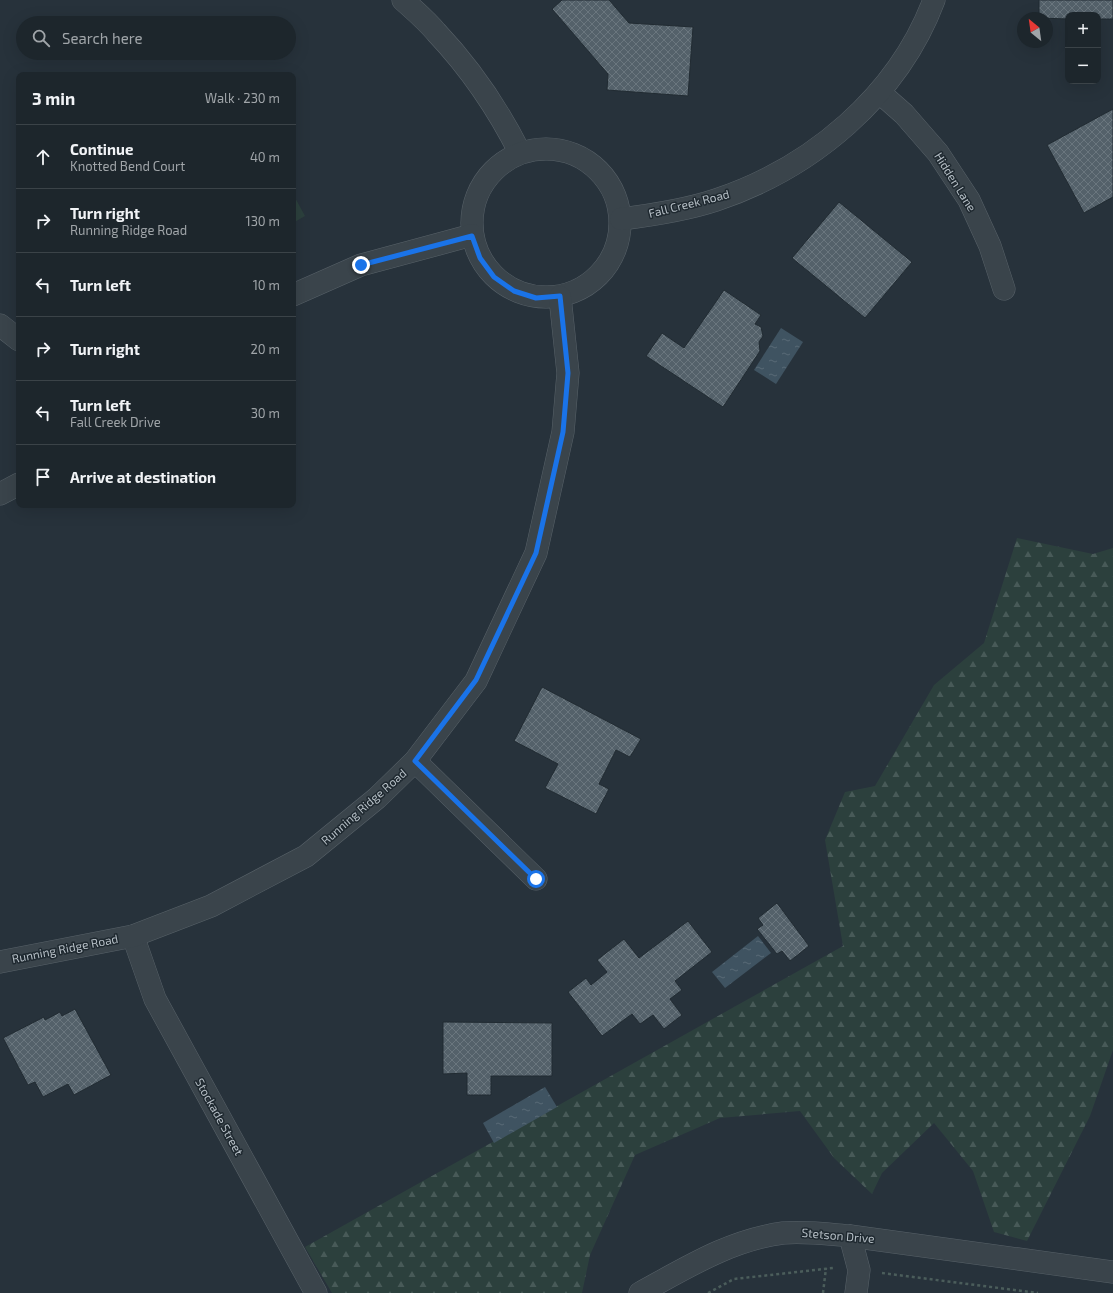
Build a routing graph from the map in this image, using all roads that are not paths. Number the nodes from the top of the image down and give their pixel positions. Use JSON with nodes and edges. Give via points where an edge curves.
{"nodes":[{"id":1,"x":403,"y":0,"type":"edge"},
{"id":2,"x":934,"y":0,"type":"edge"},
{"id":3,"x":879,"y":92,"type":"junction"},
{"id":4,"x":520,"y":153,"type":"junction"},
{"id":5,"x":621,"y":219,"type":"junction"},
{"id":6,"x":472,"y":236,"type":"junction"},
{"id":7,"x":1004,"y":289,"type":"dead end"},
{"id":8,"x":296,"y":294,"type":"edge"},
{"id":9,"x":560,"y":296,"type":"junction"},
{"id":10,"x":0,"y":325,"type":"edge"},
{"id":11,"x":16,"y":338,"type":"edge"},
{"id":12,"x":16,"y":486,"type":"edge"},
{"id":13,"x":0,"y":494,"type":"edge"},
{"id":14,"x":415,"y":761,"type":"junction"},
{"id":15,"x":536,"y":879,"type":"dead end"},
{"id":16,"x":133,"y":936,"type":"junction"},
{"id":17,"x":0,"y":962,"type":"edge"},
{"id":18,"x":850,"y":1236,"type":"junction"},
{"id":19,"x":1113,"y":1272,"type":"edge"},
{"id":20,"x":316,"y":1293,"type":"edge"},
{"id":21,"x":640,"y":1293,"type":"edge"},
{"id":22,"x":856,"y":1293,"type":"edge"}],
"edges":[{"from":1,"to":4,"type":"street","via":[[436,31],[468,68],[504,120]]},
{"from":2,"to":3,"type":"street","name":"Fall Creek Road","via":[[904,58]]},
{"from":3,"to":5,"type":"street","name":"Fall Creek Road","via":[[830,140],[790,167],[756,184],[715,200]]},
{"from":3,"to":7,"type":"street","name":"Hidden Lane","via":[[904,114],[938,153],[968,200],[990,246]]},
{"from":4,"to":5,"type":"street","via":[[543,148],[567,151],[588,161],[609,183],[616,197]]},
{"from":4,"to":6,"type":"street","via":[[498,166],[482,186],[473,210]]},
{"from":5,"to":9,"type":"street","via":[[619,241],[607,266],[598,277],[580,290]]},
{"from":6,"to":8,"type":"street","via":[[361,265]]},
{"from":6,"to":9,"type":"street","via":[[480,258],[494,277],[514,291],[536,298]]},
{"from":9,"to":14,"type":"street","name":"Running Ridge Road","via":[[568,373],[563,432],[536,553],[476,680]]},
{"from":10,"to":11,"type":"street"},
{"from":12,"to":13,"type":"street"},
{"from":14,"to":15,"type":"street"},
{"from":14,"to":16,"type":"street","name":"Running Ridge Road","via":[[377,798],[306,856],[211,906]]},
{"from":16,"to":17,"type":"street","name":"Running Ridge Road"},
{"from":16,"to":20,"type":"street","name":"Stockade Street","via":[[155,999]]},
{"from":18,"to":19,"type":"street","name":"Stetson Drive"},
{"from":18,"to":21,"type":"street","name":"Stetson Drive","via":[[810,1232],[783,1233],[743,1242],[706,1257]]},
{"from":18,"to":22,"type":"street","via":[[859,1270]]}]}
